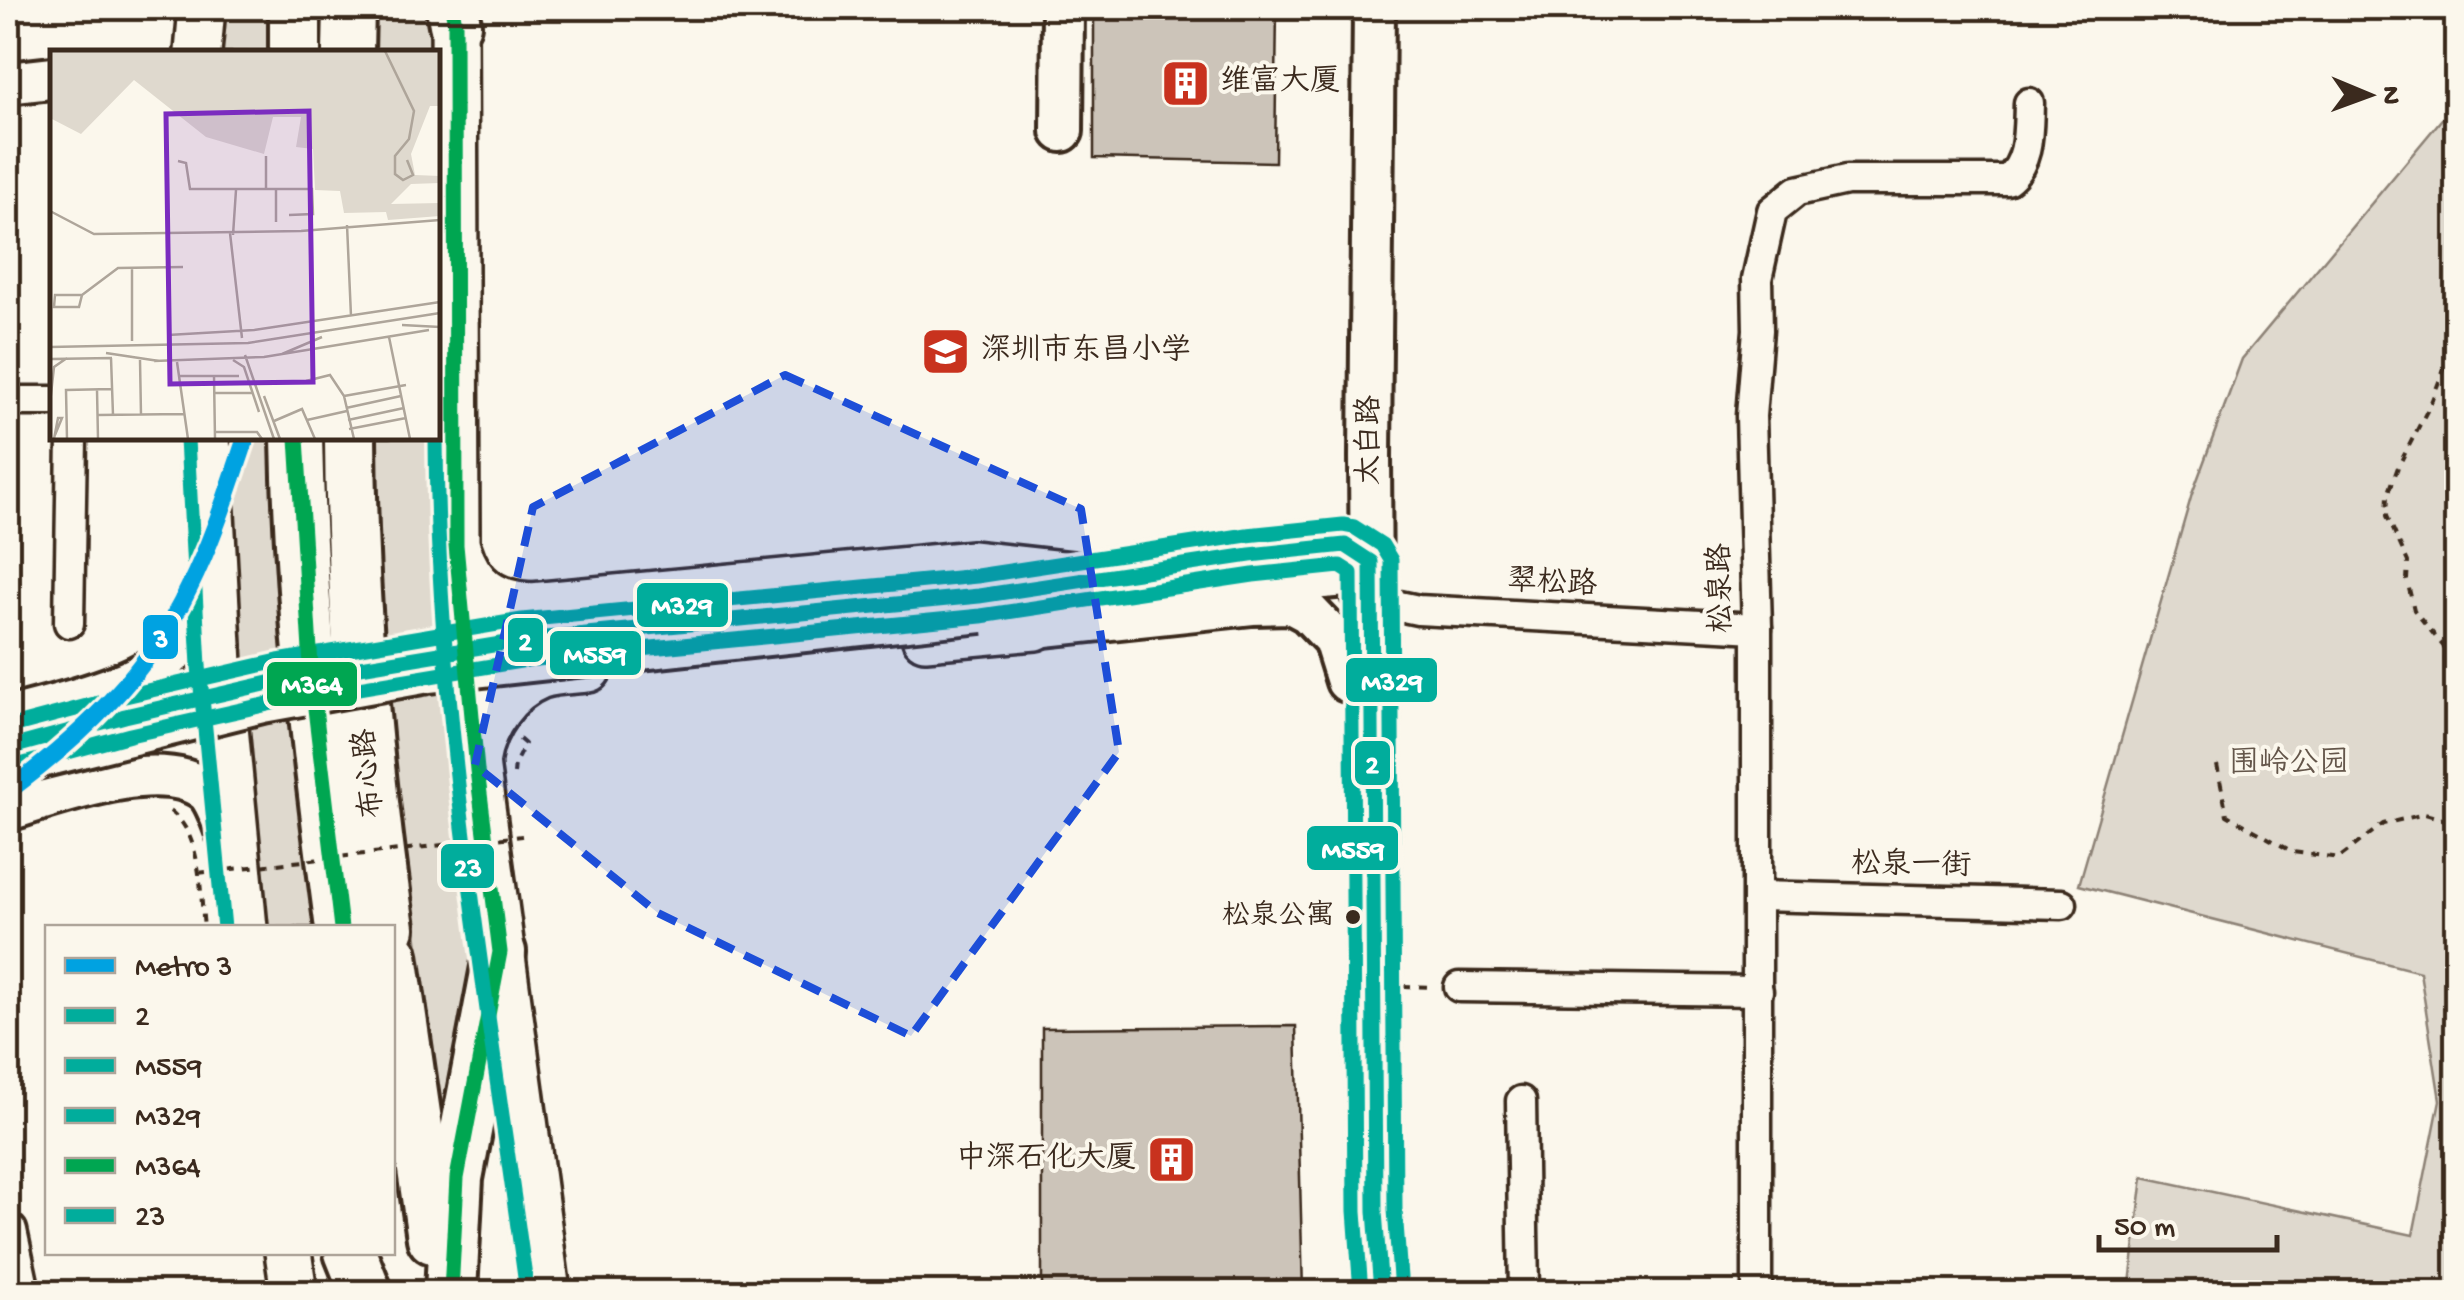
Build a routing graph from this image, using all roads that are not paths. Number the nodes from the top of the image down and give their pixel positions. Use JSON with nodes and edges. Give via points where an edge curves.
{"nodes":[{"id":1,"x":202,"y":8,"type":"edge"},
{"id":2,"x":295,"y":8,"type":"edge"},
{"id":3,"x":349,"y":8,"type":"edge"},
{"id":4,"x":1064,"y":8,"type":"edge"},
{"id":5,"x":1346,"y":8,"type":"edge"},
{"id":6,"x":1374,"y":8,"type":"edge"},
{"id":7,"x":454,"y":13,"type":"edge"},
{"id":8,"x":198,"y":50,"type":"edge"},
{"id":9,"x":295,"y":50,"type":"edge"},
{"id":10,"x":348,"y":50,"type":"edge"},
{"id":11,"x":50,"y":78,"type":"edge"},
{"id":12,"x":8,"y":83,"type":"edge"},
{"id":13,"x":2029,"y":103,"type":"dead end"},
{"id":14,"x":1062,"y":130,"type":"dead end"},
{"id":15,"x":8,"y":401,"type":"edge"},
{"id":16,"x":50,"y":401,"type":"edge"},
{"id":17,"x":72,"y":440,"type":"edge"},
{"id":18,"x":207,"y":440,"type":"edge"},
{"id":19,"x":297,"y":440,"type":"edge"},
{"id":20,"x":350,"y":440,"type":"edge"},
{"id":21,"x":456,"y":545,"type":"junction"},
{"id":22,"x":1356,"y":575,"type":"junction"},
{"id":23,"x":213,"y":576,"type":"junction"},
{"id":24,"x":1090,"y":577,"type":"junction"},
{"id":25,"x":981,"y":604,"type":"junction"},
{"id":26,"x":532,"y":606,"type":"junction"},
{"id":27,"x":68,"y":623,"type":"dead end"},
{"id":28,"x":1035,"y":627,"type":"junction"},
{"id":29,"x":1757,"y":628,"type":"junction"},
{"id":30,"x":554,"y":672,"type":"junction"},
{"id":31,"x":1347,"y":682,"type":"junction"},
{"id":32,"x":97,"y":693,"type":"junction"},
{"id":33,"x":8,"y":718,"type":"edge"},
{"id":34,"x":8,"y":748,"type":"edge"},
{"id":35,"x":8,"y":764,"type":"edge"},
{"id":36,"x":476,"y":770,"type":"junction"},
{"id":37,"x":84,"y":787,"type":"junction"},
{"id":38,"x":8,"y":810,"type":"edge"},
{"id":39,"x":214,"y":867,"type":"junction"},
{"id":40,"x":1758,"y":896,"type":"junction"},
{"id":41,"x":2062,"y":904,"type":"dead end"},
{"id":42,"x":243,"y":925,"type":"edge"},
{"id":43,"x":341,"y":925,"type":"edge"},
{"id":44,"x":388,"y":925,"type":"edge"},
{"id":45,"x":500,"y":952,"type":"junction"},
{"id":46,"x":395,"y":976,"type":"edge"},
{"id":47,"x":1458,"y":987,"type":"road end"},
{"id":48,"x":1758,"y":991,"type":"junction"},
{"id":49,"x":1521,"y":1101,"type":"dead end"},
{"id":50,"x":12,"y":1230,"type":"dead end"},
{"id":51,"x":288,"y":1255,"type":"edge"},
{"id":52,"x":351,"y":1255,"type":"edge"},
{"id":53,"x":385,"y":1255,"type":"edge"},
{"id":54,"x":24,"y":1292,"type":"edge"},
{"id":55,"x":294,"y":1292,"type":"edge"},
{"id":56,"x":366,"y":1292,"type":"edge"},
{"id":57,"x":390,"y":1292,"type":"edge"},
{"id":58,"x":440,"y":1292,"type":"edge"},
{"id":59,"x":451,"y":1292,"type":"edge"},
{"id":60,"x":547,"y":1292,"type":"edge"},
{"id":61,"x":1357,"y":1292,"type":"edge"},
{"id":62,"x":1380,"y":1292,"type":"edge"},
{"id":63,"x":1524,"y":1292,"type":"edge"},
{"id":64,"x":1757,"y":1292,"type":"edge"}],
"edges":[{"from":1,"to":8,"type":"main road"},
{"from":2,"to":9,"type":"highway"},
{"from":3,"to":10,"type":"highway"},
{"from":4,"to":14,"type":"main road"},
{"from":5,"to":22,"type":"main road","name":"太白路"},
{"from":6,"to":22,"type":"main road","name":"太白路"},
{"from":7,"to":21,"type":"main road"},
{"from":11,"to":12,"type":"main road"},
{"from":13,"to":29,"type":"street","name":"松泉路","via":[[2019,171],[2007,180],[1847,180],[1798,191],[1772,211],[1757,279],[1752,416]]},
{"from":15,"to":16,"type":"street"},
{"from":17,"to":27,"type":"street"},
{"from":18,"to":23,"type":"main road"},
{"from":19,"to":43,"type":"highway","name":"布心路","via":[[309,678]]},
{"from":20,"to":44,"type":"highway","name":"布心路","via":[[363,695]]},
{"from":21,"to":26,"type":"main road","via":[[480,590]]},
{"from":21,"to":36,"type":"main road"},
{"from":22,"to":24,"type":"main road"},
{"from":22,"to":25,"type":"main road"},
{"from":22,"to":29,"type":"street","name":"翠松路","via":[[1418,610]]},
{"from":22,"to":31,"type":"main road","name":"太白路"},
{"from":22,"to":62,"type":"main road","name":"太白路"},
{"from":23,"to":32,"type":"main road","via":[[178,646],[157,666]]},
{"from":23,"to":39,"type":"main road"},
{"from":24,"to":25,"type":"main road"},
{"from":24,"to":26,"type":"main road","via":[[973,564]]},
{"from":25,"to":28,"type":"main road"},
{"from":25,"to":34,"type":"main road","via":[[524,640],[282,680]]},
{"from":25,"to":35,"type":"main road","bridge":true,"via":[[428,672],[262,702]]},
{"from":26,"to":30,"type":"main road","via":[[512,620],[512,651],[526,669]]},
{"from":28,"to":30,"type":"main road"},
{"from":28,"to":31,"type":"main road","via":[[1291,603],[1334,639]]},
{"from":29,"to":40,"type":"street","name":"松泉路"},
{"from":30,"to":36,"type":"main road","via":[[531,681],[500,708],[480,743]]},
{"from":31,"to":61,"type":"main road","name":"太白路"},
{"from":32,"to":33,"type":"main road"},
{"from":32,"to":37,"type":"main road","via":[[138,700],[152,736],[136,757]]},
{"from":36,"to":45,"type":"main road"},
{"from":37,"to":38,"type":"main road"},
{"from":37,"to":39,"type":"main road","via":[[182,779],[208,792]]},
{"from":39,"to":42,"type":"main road"},
{"from":40,"to":41,"type":"street","name":"松泉一街"},
{"from":40,"to":48,"type":"street","name":"松泉路"},
{"from":45,"to":59,"type":"highway","via":[[457,1178]]},
{"from":45,"to":60,"type":"main road"},
{"from":46,"to":58,"type":"highway"},
{"from":47,"to":48,"type":"street"},
{"from":48,"to":64,"type":"street","name":"松泉路"},
{"from":49,"to":63,"type":"street"},
{"from":50,"to":54,"type":"street"},
{"from":51,"to":55,"type":"main road"},
{"from":52,"to":56,"type":"highway"},
{"from":53,"to":57,"type":"highway"}]}
